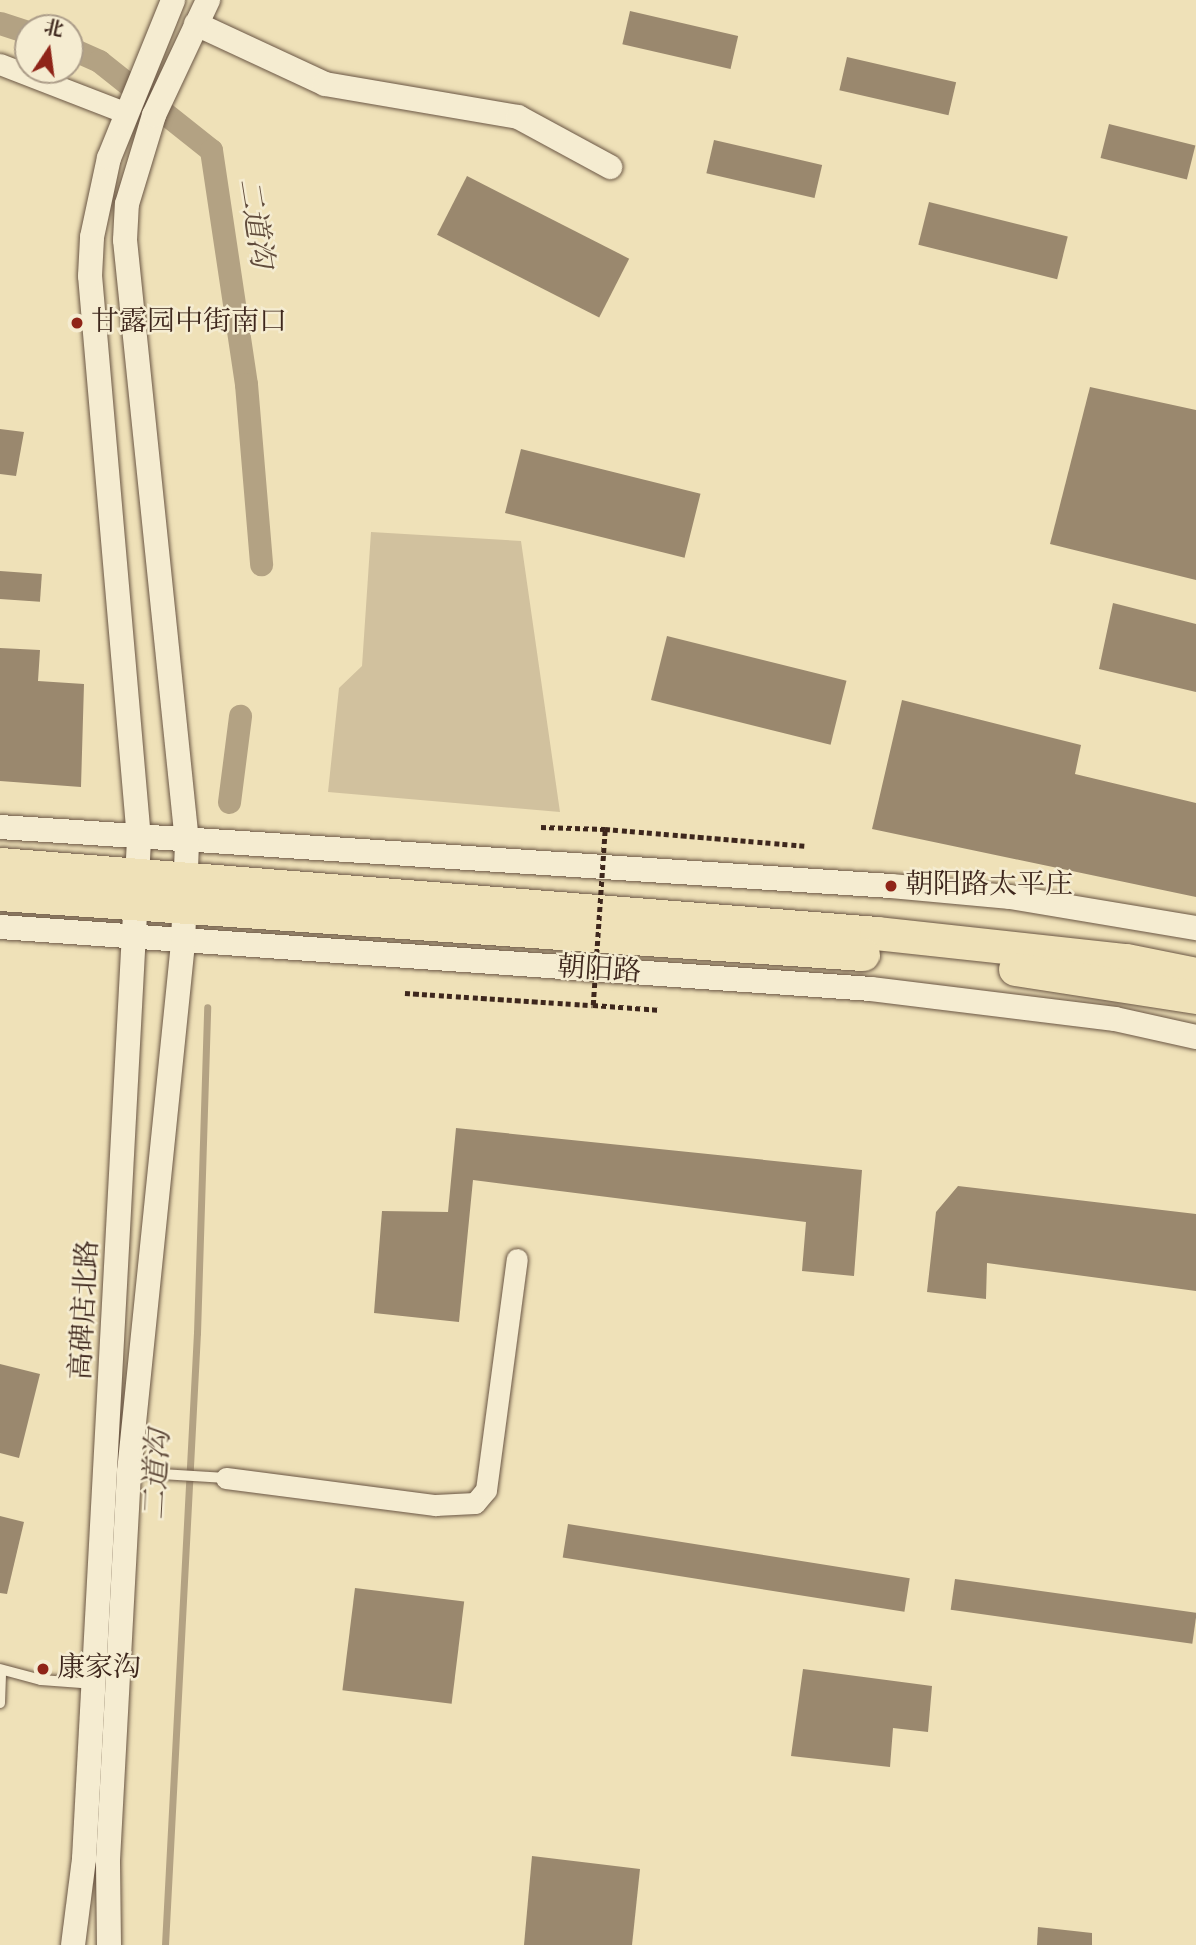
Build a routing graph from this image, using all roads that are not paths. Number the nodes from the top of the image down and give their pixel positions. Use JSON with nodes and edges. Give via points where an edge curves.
{"nodes":[{"id":1,"x":208,"y":0,"type":"edge"},
{"id":2,"x":171,"y":5,"type":"edge"},
{"id":3,"x":196,"y":24,"type":"junction"},
{"id":4,"x":0,"y":64,"type":"edge"},
{"id":5,"x":126,"y":108,"type":"junction"},
{"id":6,"x":610,"y":167,"type":"dead end"},
{"id":7,"x":0,"y":827,"type":"edge"},
{"id":8,"x":139,"y":839,"type":"junction"},
{"id":9,"x":187,"y":842,"type":"junction"},
{"id":10,"x":0,"y":864,"type":"edge"},
{"id":11,"x":138,"y":890,"type":"junction"},
{"id":12,"x":185,"y":893,"type":"junction"},
{"id":13,"x":0,"y":894,"type":"edge"},
{"id":14,"x":0,"y":927,"type":"edge"},
{"id":15,"x":1196,"y":928,"type":"edge"},
{"id":16,"x":137,"y":938,"type":"junction"},
{"id":17,"x":183,"y":943,"type":"junction"},
{"id":18,"x":1196,"y":974,"type":"edge"},
{"id":19,"x":1196,"y":997,"type":"edge"},
{"id":20,"x":1196,"y":1037,"type":"edge"},
{"id":21,"x":517,"y":1259,"type":"dead end"},
{"id":22,"x":129,"y":1472,"type":"junction"},
{"id":23,"x":226,"y":1478,"type":"joint"},
{"id":24,"x":1,"y":1670,"type":"edge"},
{"id":25,"x":121,"y":1677,"type":"junction"},
{"id":26,"x":94,"y":1685,"type":"junction"},
{"id":27,"x":0,"y":1703,"type":"edge"},
{"id":28,"x":73,"y":1945,"type":"edge"},
{"id":29,"x":109,"y":1945,"type":"edge"}],
"edges":[{"from":1,"to":3,"type":"street","name":"高碑店北路"},
{"from":2,"to":5,"type":"street","name":"高碑店北路"},
{"from":3,"to":6,"type":"street","via":[[325,84],[519,117]]},
{"from":3,"to":9,"type":"street","name":"高碑店北路","via":[[154,114],[127,204],[125,240]]},
{"from":4,"to":5,"type":"street"},
{"from":5,"to":8,"type":"street","name":"高碑店北路","via":[[99,199],[90,276]]},
{"from":7,"to":8,"type":"street"},
{"from":8,"to":9,"type":"street"},
{"from":8,"to":11,"type":"street","name":"高碑店北路"},
{"from":9,"to":12,"type":"street","name":"高碑店北路"},
{"from":9,"to":15,"type":"street","via":[[891,886],[1074,906]]},
{"from":10,"to":11,"type":"highway","name":"朝阳路"},
{"from":11,"to":12,"type":"highway","name":"朝阳路"},
{"from":11,"to":13,"type":"highway","name":"朝阳路"},
{"from":11,"to":16,"type":"street","name":"高碑店北路"},
{"from":12,"to":17,"type":"street","name":"高碑店北路"},
{"from":12,"to":18,"type":"highway","name":"朝阳路","via":[[876,933],[1126,960]]},
{"from":12,"to":19,"type":"highway","name":"朝阳路","via":[[872,955],[1087,979]]},
{"from":14,"to":16,"type":"street","name":"朝阳路"},
{"from":16,"to":17,"type":"street","name":"朝阳路"},
{"from":16,"to":26,"type":"street","name":"高碑店北路"},
{"from":17,"to":20,"type":"street","name":"朝阳路","via":[[871,989],[1115,1019]]},
{"from":17,"to":22,"type":"street","name":"高碑店北路"},
{"from":21,"to":23,"type":"street","via":[[486,1490],[475,1503],[435,1505]]},
{"from":22,"to":23,"type":"lane"},
{"from":22,"to":25,"type":"street","name":"高碑店北路"},
{"from":24,"to":26,"type":"lane","via":[[41,1680]]},
{"from":24,"to":27,"type":"lane"},
{"from":25,"to":26,"type":"lane"},
{"from":25,"to":29,"type":"street","name":"高碑店北路","via":[[108,1860]]},
{"from":26,"to":28,"type":"street","name":"高碑店北路","via":[[84,1859]]}]}
